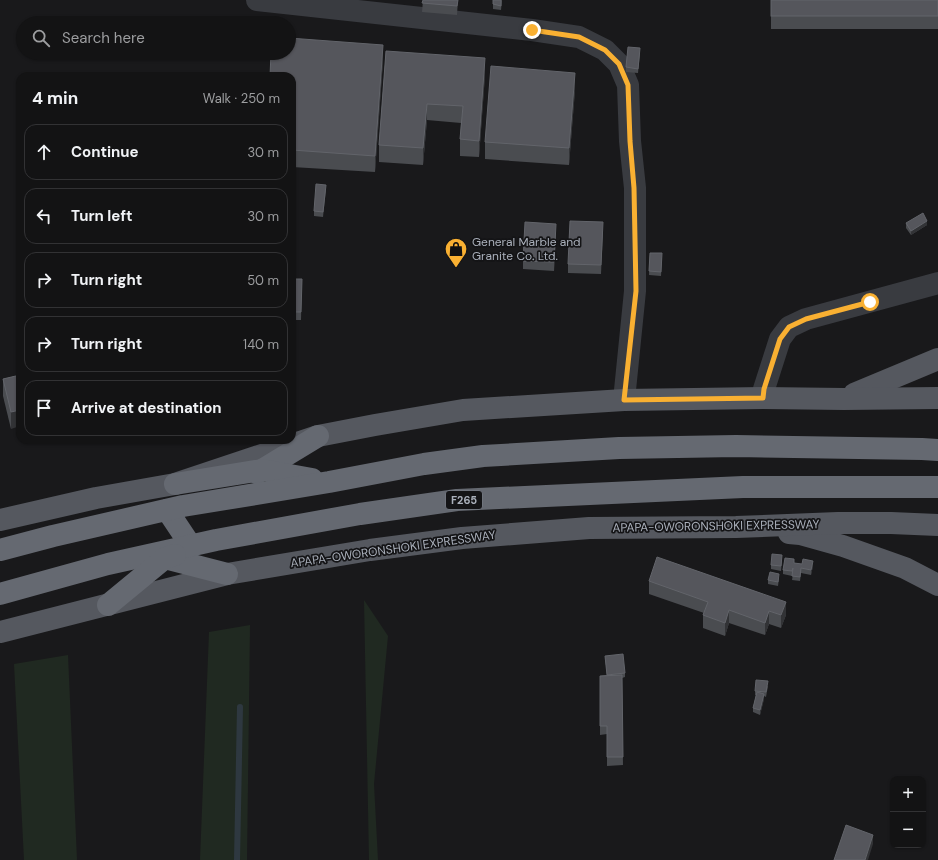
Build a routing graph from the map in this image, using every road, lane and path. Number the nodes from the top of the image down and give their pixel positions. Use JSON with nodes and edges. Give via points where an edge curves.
{"nodes":[{"id":1,"x":257,"y":0,"type":"edge"},
{"id":2,"x":938,"y":283,"type":"edge"},
{"id":3,"x":938,"y":359,"type":"edge"},
{"id":4,"x":763,"y":398,"type":"junction"},
{"id":5,"x":844,"y":398,"type":"junction"},
{"id":6,"x":938,"y":398,"type":"edge"},
{"id":7,"x":624,"y":400,"type":"junction"},
{"id":8,"x":318,"y":436,"type":"junction"},
{"id":9,"x":296,"y":443,"type":"edge"},
{"id":10,"x":294,"y":444,"type":"edge"},
{"id":11,"x":938,"y":450,"type":"edge"},
{"id":12,"x":262,"y":470,"type":"junction"},
{"id":13,"x":329,"y":482,"type":"junction"},
{"id":14,"x":175,"y":484,"type":"junction"},
{"id":15,"x":938,"y":487,"type":"edge"},
{"id":16,"x":175,"y":508,"type":"junction"},
{"id":17,"x":0,"y":520,"type":"edge"},
{"id":18,"x":938,"y":525,"type":"edge"},
{"id":19,"x":736,"y":527,"type":"junction"},
{"id":20,"x":216,"y":540,"type":"junction"},
{"id":21,"x":191,"y":546,"type":"junction"},
{"id":22,"x":0,"y":550,"type":"edge"},
{"id":23,"x":165,"y":558,"type":"junction"},
{"id":24,"x":108,"y":564,"type":"junction"},
{"id":25,"x":227,"y":574,"type":"junction"},
{"id":26,"x":938,"y":585,"type":"edge"},
{"id":27,"x":0,"y":594,"type":"edge"},
{"id":28,"x":108,"y":605,"type":"junction"},
{"id":29,"x":0,"y":632,"type":"edge"}],
"edges":[{"from":1,"to":7,"type":"street","via":[[579,37],[605,50],[619,64],[628,85],[636,291]]},
{"from":2,"to":4,"type":"street","via":[[806,319],[789,327],[780,339]]},
{"from":3,"to":5,"type":"main road"},
{"from":4,"to":5,"type":"main road"},
{"from":4,"to":7,"type":"main road"},
{"from":5,"to":6,"type":"main road"},
{"from":7,"to":8,"type":"main road","via":[[463,410]]},
{"from":8,"to":9,"type":"main road"},
{"from":8,"to":12,"type":"highway"},
{"from":10,"to":14,"type":"main road"},
{"from":11,"to":13,"type":"highway","via":[[736,446],[619,448],[483,456]]},
{"from":12,"to":13,"type":"highway"},
{"from":12,"to":14,"type":"highway"},
{"from":12,"to":16,"type":"highway"},
{"from":13,"to":16,"type":"highway"},
{"from":14,"to":17,"type":"main road","via":[[96,498]]},
{"from":15,"to":20,"type":"highway","number":"F265","via":[[743,487],[457,500],[360,514]]},
{"from":16,"to":21,"type":"highway"},
{"from":16,"to":22,"type":"highway"},
{"from":18,"to":19,"type":"main road","name":"APAPA-OWORONSHOKI EXPRESSWAY","via":[[838,523]]},
{"from":19,"to":25,"type":"main road","name":"APAPA-OWORONSHOKI EXPRESSWAY","via":[[589,528],[462,538],[370,550]]},
{"from":19,"to":26,"type":"main road","via":[[800,534],[843,546],[905,568]]},
{"from":20,"to":21,"type":"highway","number":"F265"},
{"from":20,"to":23,"type":"highway"},
{"from":21,"to":24,"type":"highway","number":"F265"},
{"from":23,"to":24,"type":"highway"},
{"from":23,"to":25,"type":"highway"},
{"from":23,"to":28,"type":"highway"},
{"from":24,"to":27,"type":"highway","number":"F265"},
{"from":25,"to":28,"type":"main road","name":"APAPA-OWORONSHOKI EXPRESSWAY"},
{"from":28,"to":29,"type":"main road","name":"APAPA-OWORONSHOKI EXPRESSWAY"}]}
